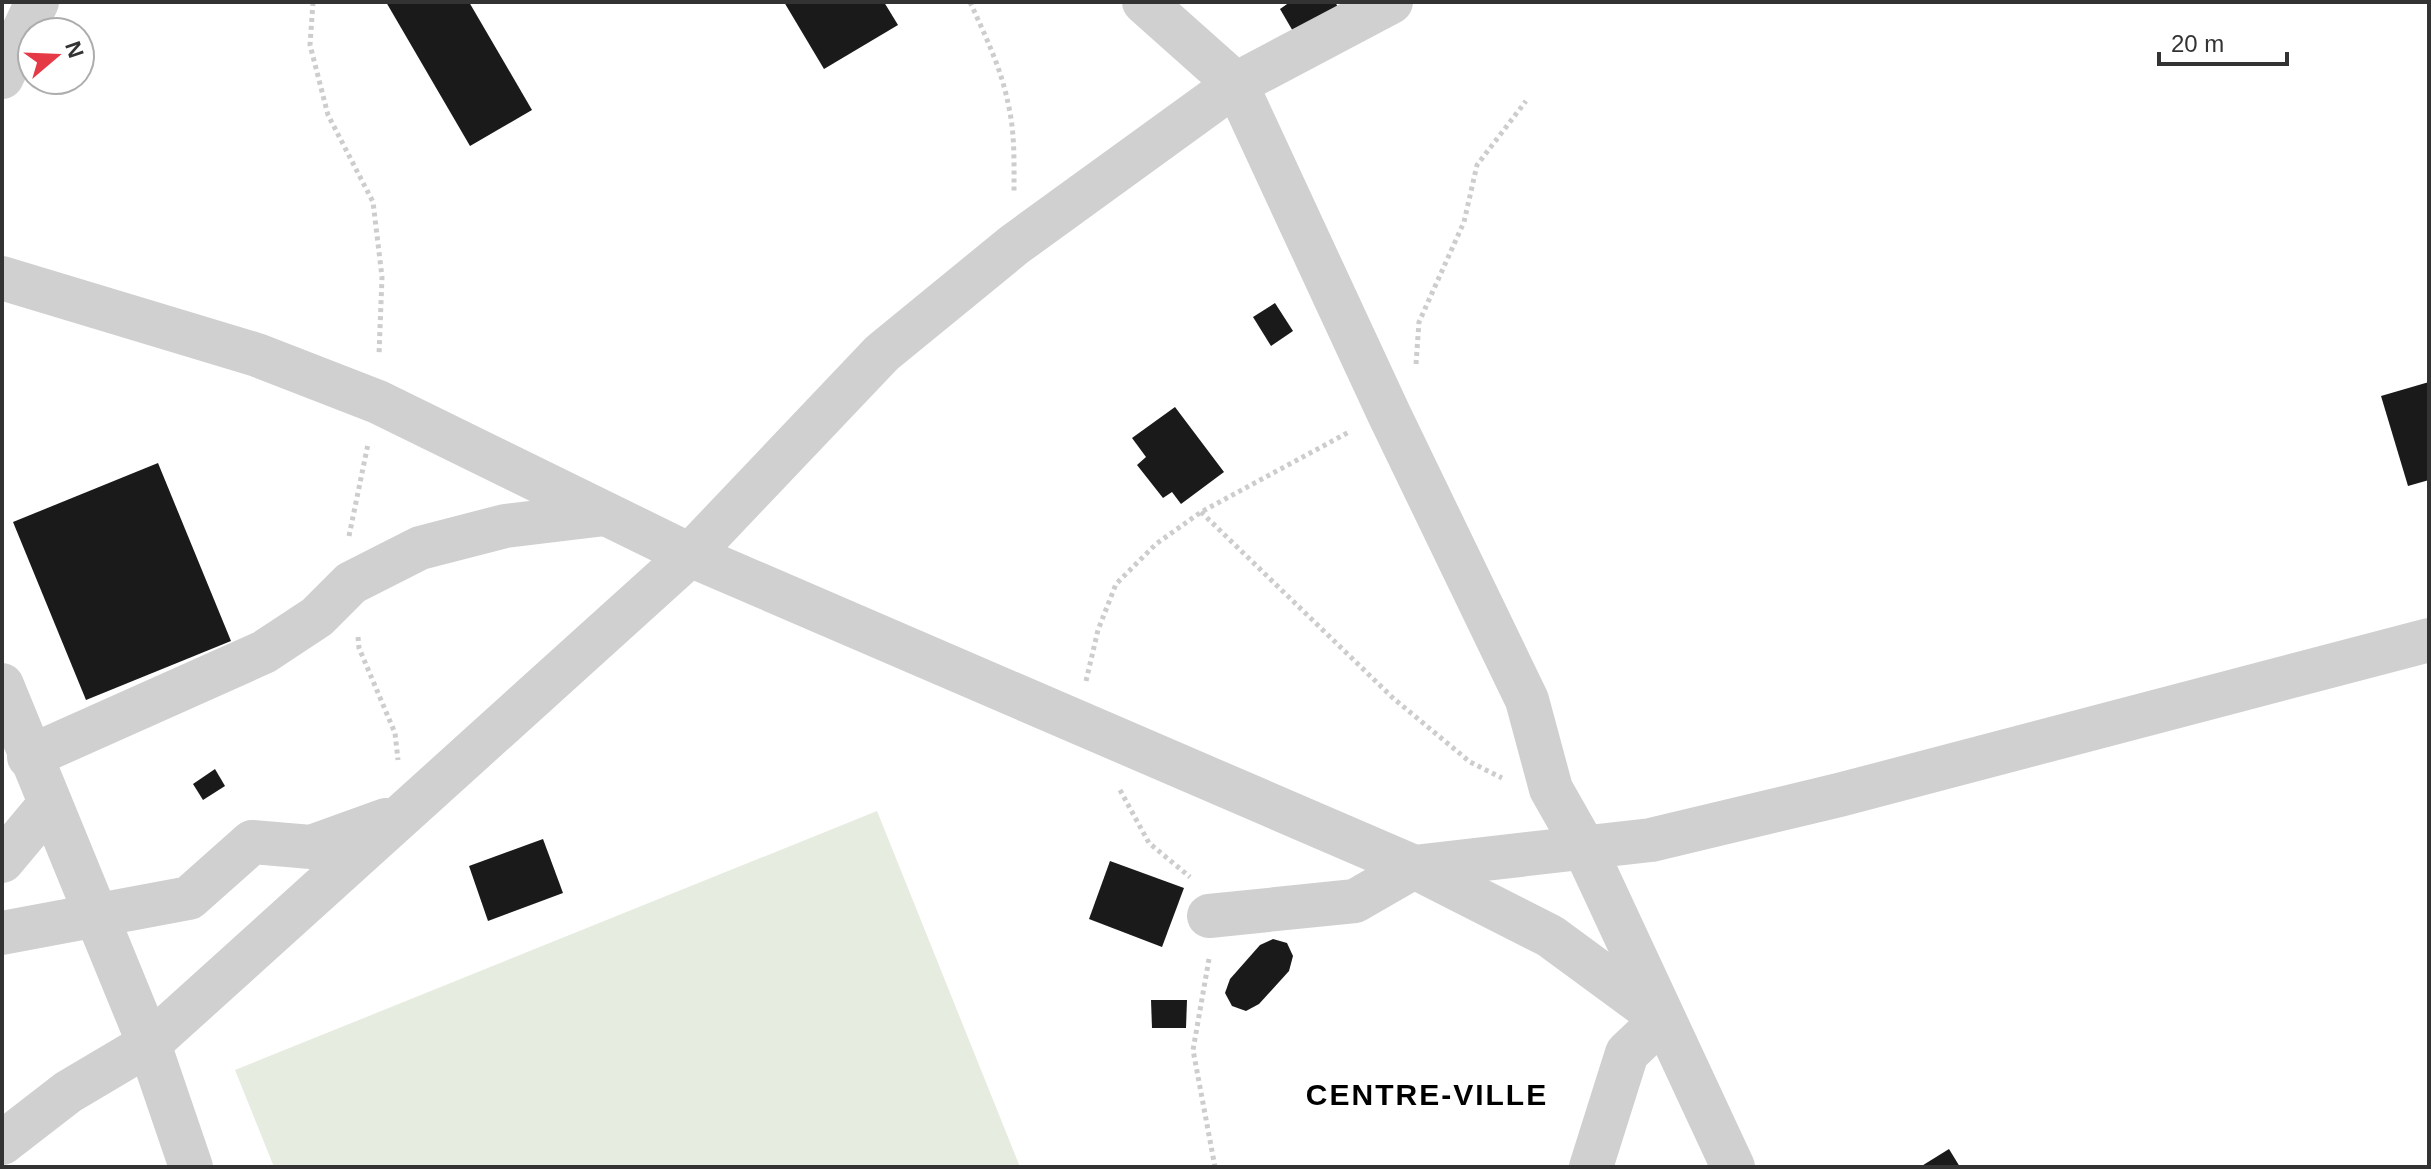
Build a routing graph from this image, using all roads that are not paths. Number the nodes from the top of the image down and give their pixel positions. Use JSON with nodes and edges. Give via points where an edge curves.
{"nodes":[{"id":1,"x":37,"y":2,"type":"edge"},
{"id":2,"x":1144,"y":2,"type":"edge"},
{"id":3,"x":1391,"y":2,"type":"edge"},
{"id":4,"x":2,"y":77,"type":"edge"},
{"id":5,"x":1236,"y":84,"type":"junction"},
{"id":6,"x":2,"y":278,"type":"edge"},
{"id":7,"x":605,"y":514,"type":"junction"},
{"id":8,"x":690,"y":555,"type":"junction"},
{"id":9,"x":2429,"y":640,"type":"edge"},
{"id":10,"x":2,"y":685,"type":"edge"},
{"id":11,"x":29,"y":757,"type":"junction"},
{"id":12,"x":49,"y":805,"type":"junction"},
{"id":13,"x":405,"y":813,"type":"junction"},
{"id":14,"x":1585,"y":849,"type":"junction"},
{"id":15,"x":2,"y":861,"type":"edge"},
{"id":16,"x":1414,"y":867,"type":"junction"},
{"id":17,"x":95,"y":914,"type":"junction"},
{"id":18,"x":1209,"y":916,"type":"road end"},
{"id":19,"x":2,"y":933,"type":"edge"},
{"id":20,"x":1663,"y":1019,"type":"junction"},
{"id":21,"x":149,"y":1044,"type":"junction"},
{"id":22,"x":2,"y":1143,"type":"edge"},
{"id":23,"x":191,"y":1167,"type":"edge"},
{"id":24,"x":1591,"y":1167,"type":"edge"},
{"id":25,"x":1733,"y":1167,"type":"edge"}],
"edges":[{"from":1,"to":4,"type":"street"},
{"from":2,"to":5,"type":"street"},
{"from":3,"to":5,"type":"street"},
{"from":5,"to":8,"type":"street","via":[[1014,245],[882,353]]},
{"from":5,"to":14,"type":"street","via":[[1527,700],[1551,789]]},
{"from":6,"to":7,"type":"street","via":[[257,355],[378,402]]},
{"from":7,"to":8,"type":"street"},
{"from":7,"to":11,"type":"street","via":[[505,526],[420,548],[351,583],[317,617],[264,652]]},
{"from":8,"to":13,"type":"street"},
{"from":8,"to":16,"type":"street"},
{"from":9,"to":14,"type":"street","via":[[1839,795],[1651,840]]},
{"from":10,"to":11,"type":"street"},
{"from":11,"to":12,"type":"street"},
{"from":12,"to":15,"type":"street"},
{"from":12,"to":17,"type":"street"},
{"from":13,"to":17,"type":"street","via":[[311,847],[252,842],[189,898]]},
{"from":13,"to":21,"type":"street"},
{"from":14,"to":16,"type":"street"},
{"from":14,"to":20,"type":"street"},
{"from":16,"to":18,"type":"street","via":[[1355,901]]},
{"from":16,"to":20,"type":"street","via":[[1550,936]]},
{"from":17,"to":19,"type":"street"},
{"from":17,"to":21,"type":"street"},
{"from":20,"to":24,"type":"street","via":[[1627,1053]]},
{"from":20,"to":25,"type":"street"},
{"from":21,"to":22,"type":"street","via":[[68,1092]]},
{"from":21,"to":23,"type":"street"}]}
